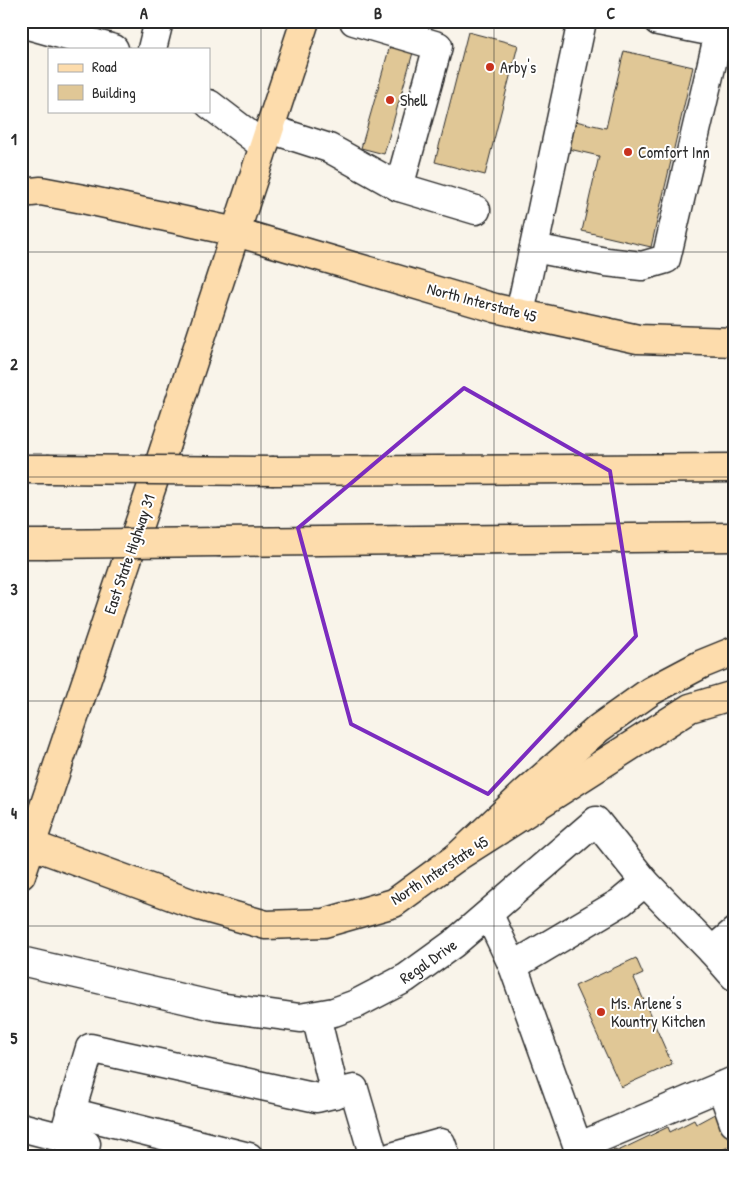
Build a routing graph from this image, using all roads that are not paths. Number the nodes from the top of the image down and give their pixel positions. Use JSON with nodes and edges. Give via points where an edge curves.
{"nodes":[{"id":1,"x":159,"y":21,"type":"edge"},
{"id":2,"x":305,"y":21,"type":"edge"},
{"id":3,"x":354,"y":21,"type":"edge"},
{"id":4,"x":582,"y":21,"type":"edge"},
{"id":5,"x":658,"y":21,"type":"edge"},
{"id":6,"x":21,"y":23,"type":"edge"},
{"id":7,"x":110,"y":48,"type":"edge"},
{"id":8,"x":152,"y":48,"type":"edge"},
{"id":9,"x":210,"y":105,"type":"edge"},
{"id":10,"x":267,"y":137,"type":"junction"},
{"id":11,"x":399,"y":187,"type":"junction"},
{"id":12,"x":21,"y":193,"type":"edge"},
{"id":13,"x":476,"y":210,"type":"dead end"},
{"id":14,"x":236,"y":232,"type":"junction"},
{"id":15,"x":534,"y":248,"type":"junction"},
{"id":16,"x":520,"y":313,"type":"junction"},
{"id":17,"x":734,"y":342,"type":"edge"},
{"id":18,"x":734,"y":468,"type":"edge"},
{"id":19,"x":34,"y":469,"type":"edge"},
{"id":20,"x":734,"y":537,"type":"edge"},
{"id":21,"x":33,"y":544,"type":"edge"},
{"id":22,"x":734,"y":651,"type":"edge"},
{"id":23,"x":734,"y":695,"type":"edge"},
{"id":24,"x":25,"y":842,"type":"edge"},
{"id":25,"x":457,"y":858,"type":"junction"},
{"id":26,"x":21,"y":875,"type":"edge"},
{"id":27,"x":645,"y":882,"type":"junction"},
{"id":28,"x":489,"y":915,"type":"junction"},
{"id":29,"x":734,"y":932,"type":"edge"},
{"id":30,"x":712,"y":951,"type":"junction"},
{"id":31,"x":21,"y":960,"type":"edge"},
{"id":32,"x":513,"y":966,"type":"junction"},
{"id":33,"x":734,"y":976,"type":"edge"},
{"id":34,"x":316,"y":1016,"type":"junction"},
{"id":35,"x":727,"y":1083,"type":"edge"},
{"id":36,"x":335,"y":1094,"type":"junction"},
{"id":37,"x":70,"y":1112,"type":"junction"},
{"id":38,"x":734,"y":1123,"type":"edge"},
{"id":39,"x":21,"y":1127,"type":"edge"},
{"id":40,"x":63,"y":1138,"type":"junction"},
{"id":41,"x":577,"y":1152,"type":"edge"},
{"id":42,"x":83,"y":1157,"type":"edge"},
{"id":43,"x":249,"y":1157,"type":"edge"},
{"id":44,"x":374,"y":1157,"type":"edge"},
{"id":45,"x":392,"y":1157,"type":"edge"},
{"id":46,"x":446,"y":1157,"type":"edge"}],
"edges":[{"from":1,"to":8,"type":"street"},
{"from":2,"to":10,"type":"main road","name":"East State Highway 31"},
{"from":3,"to":11,"type":"street","via":[[438,46]]},
{"from":4,"to":15,"type":"street"},
{"from":5,"to":15,"type":"street","via":[[719,33],[666,259],[642,266]]},
{"from":6,"to":7,"type":"street"},
{"from":9,"to":10,"type":"street"},
{"from":10,"to":11,"type":"street","via":[[329,148]]},
{"from":10,"to":14,"type":"main road","name":"East State Highway 31"},
{"from":11,"to":13,"type":"street"},
{"from":12,"to":14,"type":"main road","name":"North Interstate 45","via":[[41,191]]},
{"from":14,"to":16,"type":"main road","name":"North Interstate 45"},
{"from":14,"to":24,"type":"main road","name":"East State Highway 31"},
{"from":15,"to":16,"type":"street"},
{"from":16,"to":17,"type":"main road","name":"North Interstate 45","via":[[638,339]]},
{"from":18,"to":19,"type":"main road","bridge":true},
{"from":20,"to":21,"type":"main road","bridge":true},
{"from":22,"to":25,"type":"main road","via":[[702,664],[651,692],[599,728]]},
{"from":23,"to":25,"type":"main road","name":"North Interstate 45","via":[[690,708]]},
{"from":24,"to":25,"type":"main road","name":"North Interstate 45","via":[[200,906],[266,925],[324,923],[394,903]]},
{"from":24,"to":26,"type":"main road","name":"East State Highway 31"},
{"from":27,"to":28,"type":"street","name":"Regal Drive","via":[[596,821]]},
{"from":27,"to":30,"type":"street","name":"Regal Drive"},
{"from":27,"to":32,"type":"street","via":[[621,902]]},
{"from":28,"to":32,"type":"street"},
{"from":28,"to":34,"type":"street","name":"Regal Drive","via":[[406,978],[356,1004]]},
{"from":29,"to":30,"type":"street"},
{"from":30,"to":33,"type":"street","name":"Regal Drive"},
{"from":31,"to":34,"type":"street","name":"Regal Drive","via":[[219,1007],[300,1018]]},
{"from":32,"to":41,"type":"street"},
{"from":34,"to":36,"type":"street"},
{"from":35,"to":38,"type":"street"},
{"from":35,"to":41,"type":"street"},
{"from":36,"to":37,"type":"street","via":[[316,1098],[90,1048]]},
{"from":36,"to":44,"type":"street","via":[[354,1089]]},
{"from":37,"to":40,"type":"street"},
{"from":37,"to":43,"type":"street"},
{"from":39,"to":40,"type":"street"},
{"from":40,"to":42,"type":"street","via":[[86,1144]]},
{"from":45,"to":46,"type":"street","via":[[441,1142]]}]}
